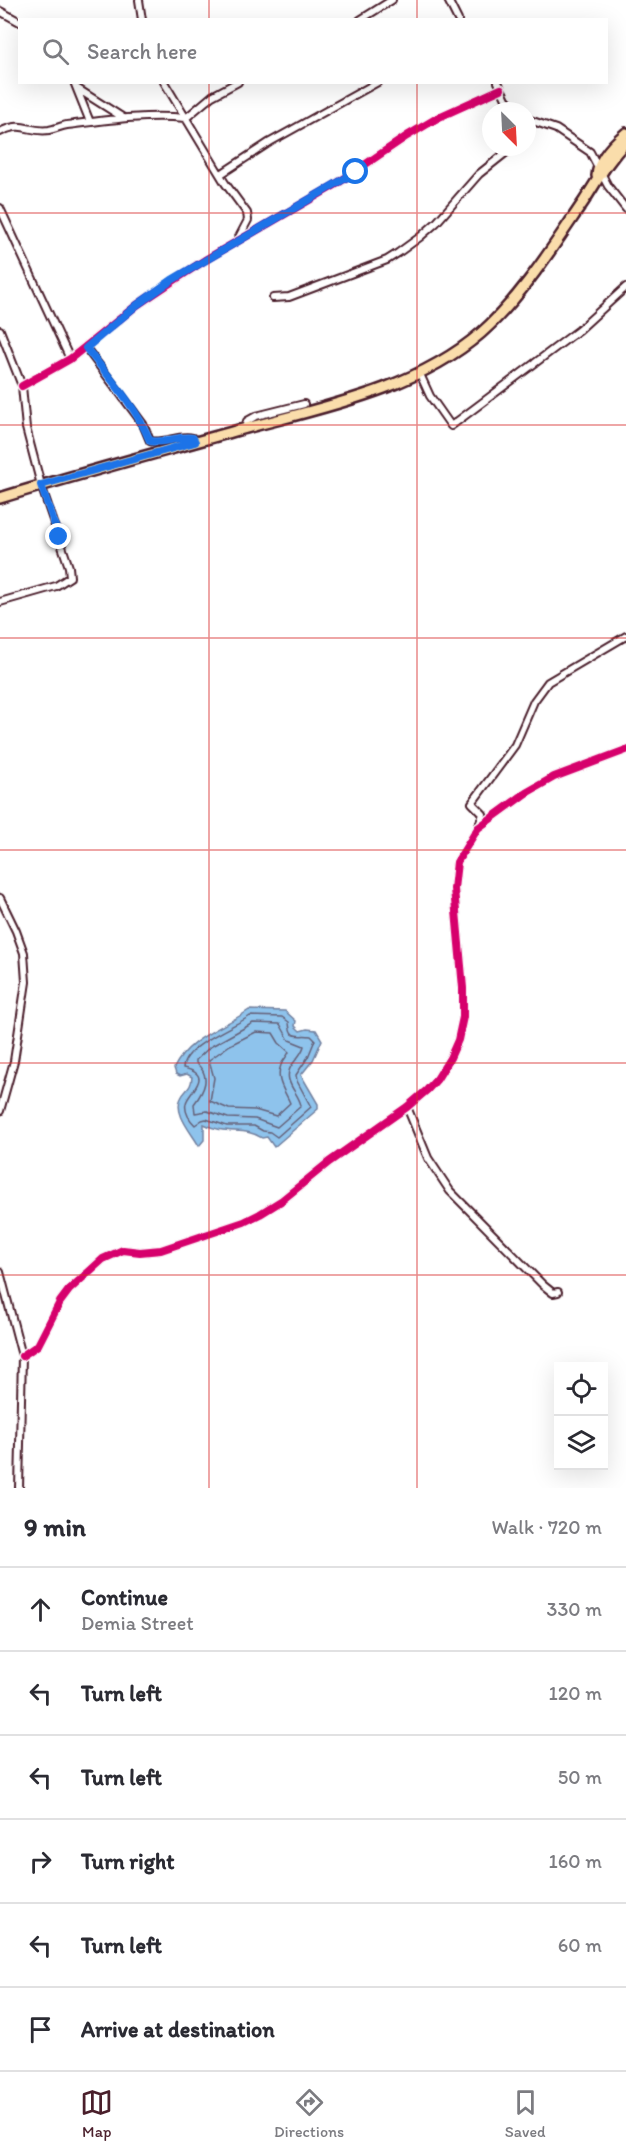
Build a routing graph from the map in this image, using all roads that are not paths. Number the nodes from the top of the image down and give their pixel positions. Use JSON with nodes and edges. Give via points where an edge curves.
{"nodes":[{"id":1,"x":139,"y":0,"type":"edge"},
{"id":2,"x":392,"y":0,"type":"edge"},
{"id":3,"x":448,"y":0,"type":"edge"},
{"id":4,"x":0,"y":11,"type":"edge"},
{"id":5,"x":142,"y":18,"type":"edge"},
{"id":6,"x":363,"y":18,"type":"edge"},
{"id":7,"x":457,"y":18,"type":"edge"},
{"id":8,"x":18,"y":21,"type":"edge"},
{"id":9,"x":165,"y":84,"type":"edge"},
{"id":10,"x":234,"y":84,"type":"edge"},
{"id":11,"x":374,"y":84,"type":"edge"},
{"id":12,"x":76,"y":86,"type":"edge"},
{"id":13,"x":499,"y":86,"type":"edge"},
{"id":14,"x":509,"y":102,"type":"edge"},
{"id":15,"x":123,"y":117,"type":"junction"},
{"id":16,"x":186,"y":118,"type":"junction"},
{"id":17,"x":90,"y":122,"type":"junction"},
{"id":18,"x":536,"y":124,"type":"edge"},
{"id":19,"x":0,"y":132,"type":"edge"},
{"id":20,"x":626,"y":132,"type":"edge"},
{"id":21,"x":626,"y":142,"type":"edge"},
{"id":22,"x":502,"y":156,"type":"edge"},
{"id":23,"x":599,"y":169,"type":"junction"},
{"id":24,"x":221,"y":174,"type":"junction"},
{"id":25,"x":0,"y":208,"type":"edge"},
{"id":26,"x":626,"y":209,"type":"edge"},
{"id":27,"x":236,"y":242,"type":"junction"},
{"id":28,"x":626,"y":287,"type":"edge"},
{"id":29,"x":273,"y":298,"type":"dead end"},
{"id":30,"x":0,"y":330,"type":"edge"},
{"id":31,"x":86,"y":348,"type":"junction"},
{"id":32,"x":70,"y":359,"type":"junction"},
{"id":33,"x":420,"y":372,"type":"junction"},
{"id":34,"x":22,"y":386,"type":"junction"},
{"id":35,"x":304,"y":404,"type":"dead end"},
{"id":36,"x":245,"y":429,"type":"junction"},
{"id":37,"x":195,"y":442,"type":"junction"},
{"id":38,"x":41,"y":485,"type":"junction"},
{"id":39,"x":0,"y":498,"type":"edge"},
{"id":40,"x":0,"y":602,"type":"edge"},
{"id":41,"x":626,"y":636,"type":"edge"},
{"id":42,"x":626,"y":750,"type":"edge"},
{"id":43,"x":478,"y":828,"type":"junction"},
{"id":44,"x":0,"y":898,"type":"edge"},
{"id":45,"x":407,"y":1107,"type":"junction"},
{"id":46,"x":0,"y":1111,"type":"edge"},
{"id":47,"x":0,"y":1272,"type":"edge"},
{"id":48,"x":558,"y":1292,"type":"dead end"},
{"id":49,"x":22,"y":1356,"type":"junction"},
{"id":50,"x":19,"y":1488,"type":"edge"}],
"edges":[{"from":1,"to":5,"type":"street"},
{"from":2,"to":6,"type":"street"},
{"from":3,"to":7,"type":"street"},
{"from":4,"to":8,"type":"street"},
{"from":9,"to":16,"type":"street"},
{"from":10,"to":16,"type":"street","via":[[212,96]]},
{"from":11,"to":24,"type":"street"},
{"from":12,"to":15,"type":"street"},
{"from":12,"to":17,"type":"street"},
{"from":13,"to":14,"type":"street"},
{"from":13,"to":27,"type":"street","via":[[439,117],[335,185]]},
{"from":15,"to":16,"type":"street"},
{"from":15,"to":17,"type":"street"},
{"from":16,"to":24,"type":"street"},
{"from":17,"to":19,"type":"street","via":[[49,130],[22,125]]},
{"from":18,"to":23,"type":"street","via":[[556,129],[590,152]]},
{"from":20,"to":23,"type":"main road"},
{"from":21,"to":23,"type":"main road"},
{"from":22,"to":29,"type":"street","via":[[479,174],[436,223],[387,260],[297,294]]},
{"from":23,"to":26,"type":"street"},
{"from":23,"to":33,"type":"main road","via":[[597,182],[495,319],[452,355]]},
{"from":24,"to":27,"type":"street","via":[[248,217]]},
{"from":25,"to":32,"type":"street"},
{"from":27,"to":31,"type":"street","via":[[172,280]]},
{"from":28,"to":33,"type":"street","via":[[579,330],[451,426],[430,396]]},
{"from":30,"to":34,"type":"street"},
{"from":31,"to":32,"type":"street"},
{"from":31,"to":37,"type":"street","via":[[143,424],[150,441],[161,443],[186,437]]},
{"from":32,"to":34,"type":"street"},
{"from":33,"to":36,"type":"main road","via":[[335,405]]},
{"from":34,"to":38,"type":"street","via":[[26,428]]},
{"from":35,"to":36,"type":"street","via":[[256,416],[247,421]]},
{"from":36,"to":37,"type":"main road"},
{"from":37,"to":38,"type":"main road"},
{"from":38,"to":39,"type":"main road"},
{"from":38,"to":40,"type":"street","via":[[70,577],[56,586]]},
{"from":41,"to":43,"type":"street","via":[[548,682],[534,701],[515,745],[472,803],[483,814]]},
{"from":42,"to":43,"type":"street","via":[[554,777]]},
{"from":43,"to":45,"type":"street","via":[[455,868],[463,988],[458,1040],[437,1079]]},
{"from":44,"to":46,"type":"street","via":[[24,953],[26,981],[14,1061]]},
{"from":45,"to":48,"type":"street","via":[[428,1158],[450,1191],[543,1285],[553,1293]]},
{"from":45,"to":49,"type":"street","via":[[260,1214],[161,1250],[123,1250],[103,1259],[69,1290],[38,1345]]},
{"from":47,"to":49,"type":"street"},
{"from":49,"to":50,"type":"street"}]}
